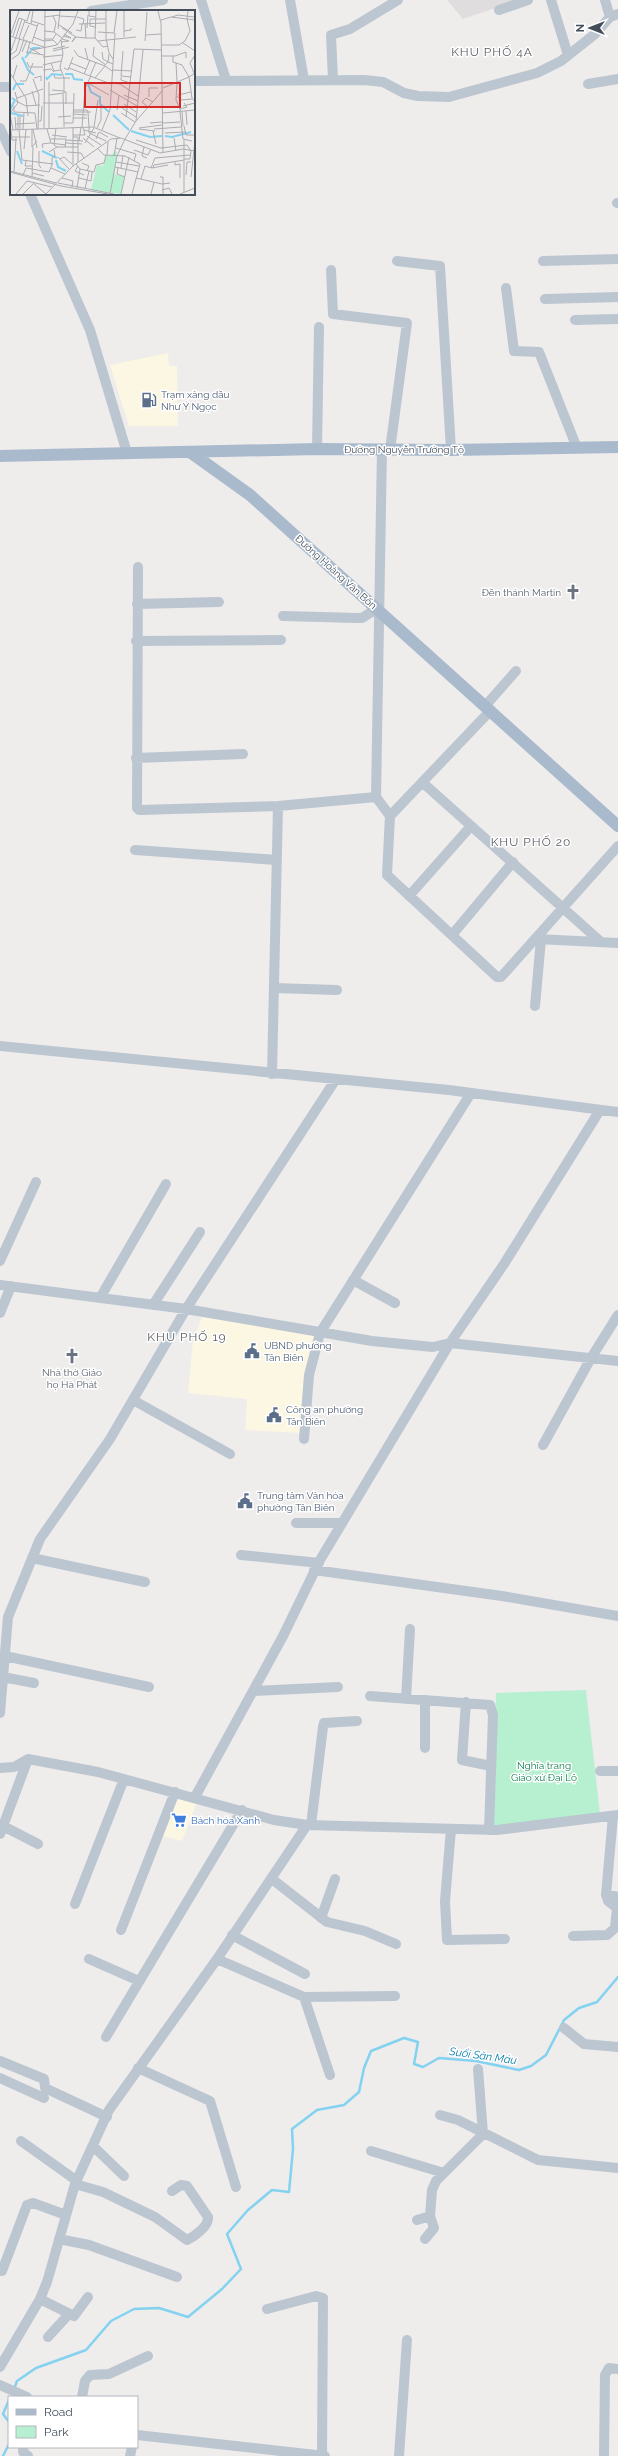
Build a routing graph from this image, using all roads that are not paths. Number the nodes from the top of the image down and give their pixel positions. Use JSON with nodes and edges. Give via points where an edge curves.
{"nodes":[{"id":1,"x":163,"y":0,"type":"edge"},
{"id":2,"x":201,"y":0,"type":"edge"},
{"id":3,"x":290,"y":0,"type":"edge"},
{"id":4,"x":398,"y":0,"type":"edge"},
{"id":5,"x":528,"y":0,"type":"edge"},
{"id":6,"x":551,"y":0,"type":"edge"},
{"id":7,"x":605,"y":0,"type":"edge"},
{"id":8,"x":98,"y":10,"type":"edge"},
{"id":9,"x":499,"y":10,"type":"dead end"},
{"id":10,"x":614,"y":15,"type":"edge"},
{"id":11,"x":568,"y":55,"type":"junction"},
{"id":12,"x":618,"y":79,"type":"edge"},
{"id":13,"x":226,"y":80,"type":"junction"},
{"id":14,"x":304,"y":80,"type":"junction"},
{"id":15,"x":333,"y":80,"type":"junction"},
{"id":16,"x":195,"y":81,"type":"edge"},
{"id":17,"x":588,"y":84,"type":"dead end"},
{"id":18,"x":10,"y":86,"type":"edge"},
{"id":19,"x":0,"y":87,"type":"edge"},
{"id":20,"x":0,"y":128,"type":"edge"},
{"id":21,"x":10,"y":150,"type":"edge"},
{"id":22,"x":30,"y":195,"type":"edge"},
{"id":23,"x":618,"y":259,"type":"edge"},
{"id":24,"x":397,"y":261,"type":"dead end"},
{"id":25,"x":542,"y":261,"type":"dead end"},
{"id":26,"x":331,"y":270,"type":"dead end"},
{"id":27,"x":506,"y":288,"type":"dead end"},
{"id":28,"x":618,"y":297,"type":"edge"},
{"id":29,"x":545,"y":299,"type":"dead end"},
{"id":30,"x":618,"y":319,"type":"edge"},
{"id":31,"x":575,"y":320,"type":"dead end"},
{"id":32,"x":319,"y":327,"type":"dead end"},
{"id":33,"x":618,"y":447,"type":"edge"},
{"id":34,"x":577,"y":448,"type":"junction"},
{"id":35,"x":317,"y":449,"type":"junction"},
{"id":36,"x":386,"y":449,"type":"junction"},
{"id":37,"x":451,"y":450,"type":"junction"},
{"id":38,"x":190,"y":452,"type":"junction"},
{"id":39,"x":127,"y":453,"type":"junction"},
{"id":40,"x":0,"y":456,"type":"edge"},
{"id":41,"x":138,"y":567,"type":"dead end"},
{"id":42,"x":218,"y":602,"type":"dead end"},
{"id":43,"x":137,"y":604,"type":"junction"},
{"id":44,"x":378,"y":610,"type":"junction"},
{"id":45,"x":283,"y":616,"type":"dead end"},
{"id":46,"x":280,"y":640,"type":"dead end"},
{"id":47,"x":136,"y":641,"type":"junction"},
{"id":48,"x":516,"y":671,"type":"dead end"},
{"id":49,"x":489,"y":708,"type":"junction"},
{"id":50,"x":243,"y":754,"type":"dead end"},
{"id":51,"x":136,"y":758,"type":"junction"},
{"id":52,"x":422,"y":782,"type":"junction"},
{"id":53,"x":376,"y":798,"type":"junction"},
{"id":54,"x":278,"y":806,"type":"junction"},
{"id":55,"x":390,"y":816,"type":"junction"},
{"id":56,"x":471,"y":826,"type":"junction"},
{"id":57,"x":618,"y":826,"type":"edge"},
{"id":58,"x":618,"y":846,"type":"edge"},
{"id":59,"x":135,"y":850,"type":"dead end"},
{"id":60,"x":277,"y":860,"type":"junction"},
{"id":61,"x":513,"y":862,"type":"junction"},
{"id":62,"x":409,"y":896,"type":"junction"},
{"id":63,"x":564,"y":907,"type":"junction"},
{"id":64,"x":452,"y":935,"type":"junction"},
{"id":65,"x":539,"y":939,"type":"junction"},
{"id":66,"x":601,"y":942,"type":"junction"},
{"id":67,"x":618,"y":943,"type":"edge"},
{"id":68,"x":274,"y":988,"type":"junction"},
{"id":69,"x":337,"y":990,"type":"dead end"},
{"id":70,"x":535,"y":1006,"type":"dead end"},
{"id":71,"x":0,"y":1046,"type":"edge"},
{"id":72,"x":272,"y":1074,"type":"junction"},
{"id":73,"x":336,"y":1079,"type":"junction"},
{"id":74,"x":471,"y":1093,"type":"junction"},
{"id":75,"x":600,"y":1110,"type":"junction"},
{"id":76,"x":618,"y":1112,"type":"edge"},
{"id":77,"x":36,"y":1182,"type":"dead end"},
{"id":78,"x":166,"y":1184,"type":"dead end"},
{"id":79,"x":200,"y":1232,"type":"dead end"},
{"id":80,"x":0,"y":1261,"type":"edge"},
{"id":81,"x":353,"y":1280,"type":"junction"},
{"id":82,"x":0,"y":1285,"type":"edge"},
{"id":83,"x":11,"y":1286,"type":"junction"},
{"id":84,"x":100,"y":1298,"type":"junction"},
{"id":85,"x":395,"y":1303,"type":"dead end"},
{"id":86,"x":153,"y":1305,"type":"junction"},
{"id":87,"x":186,"y":1309,"type":"junction"},
{"id":88,"x":0,"y":1313,"type":"edge"},
{"id":89,"x":618,"y":1315,"type":"edge"},
{"id":90,"x":320,"y":1333,"type":"junction"},
{"id":91,"x":450,"y":1343,"type":"junction"},
{"id":92,"x":591,"y":1358,"type":"junction"},
{"id":93,"x":618,"y":1361,"type":"edge"},
{"id":94,"x":133,"y":1400,"type":"junction"},
{"id":95,"x":304,"y":1439,"type":"dead end"},
{"id":96,"x":543,"y":1446,"type":"dead end"},
{"id":97,"x":230,"y":1454,"type":"dead end"},
{"id":98,"x":296,"y":1522,"type":"dead end"},
{"id":99,"x":342,"y":1523,"type":"junction"},
{"id":100,"x":241,"y":1555,"type":"dead end"},
{"id":101,"x":32,"y":1558,"type":"junction"},
{"id":102,"x":316,"y":1567,"type":"junction"},
{"id":103,"x":145,"y":1582,"type":"dead end"},
{"id":104,"x":618,"y":1616,"type":"edge"},
{"id":105,"x":410,"y":1629,"type":"dead end"},
{"id":106,"x":5,"y":1656,"type":"junction"},
{"id":107,"x":3,"y":1677,"type":"junction"},
{"id":108,"x":34,"y":1683,"type":"dead end"},
{"id":109,"x":149,"y":1686,"type":"dead end"},
{"id":110,"x":338,"y":1687,"type":"dead end"},
{"id":111,"x":253,"y":1691,"type":"junction"},
{"id":112,"x":370,"y":1696,"type":"dead end"},
{"id":113,"x":406,"y":1699,"type":"junction"},
{"id":114,"x":425,"y":1700,"type":"junction"},
{"id":115,"x":466,"y":1702,"type":"junction"},
{"id":116,"x":0,"y":1713,"type":"edge"},
{"id":117,"x":356,"y":1721,"type":"dead end"},
{"id":118,"x":425,"y":1748,"type":"dead end"},
{"id":119,"x":28,"y":1759,"type":"junction"},
{"id":120,"x":491,"y":1766,"type":"junction"},
{"id":121,"x":0,"y":1768,"type":"edge"},
{"id":122,"x":600,"y":1771,"type":"dead end"},
{"id":123,"x":618,"y":1771,"type":"edge"},
{"id":124,"x":124,"y":1779,"type":"junction"},
{"id":125,"x":175,"y":1792,"type":"junction"},
{"id":126,"x":195,"y":1797,"type":"junction"},
{"id":127,"x":242,"y":1810,"type":"junction"},
{"id":128,"x":616,"y":1815,"type":"edge"},
{"id":129,"x":309,"y":1825,"type":"junction"},
{"id":130,"x":451,"y":1829,"type":"junction"},
{"id":131,"x":2,"y":1830,"type":"edge"},
{"id":132,"x":489,"y":1830,"type":"junction"},
{"id":133,"x":38,"y":1844,"type":"dead end"},
{"id":134,"x":272,"y":1879,"type":"junction"},
{"id":135,"x":334,"y":1879,"type":"dead end"},
{"id":136,"x":606,"y":1894,"type":"junction"},
{"id":137,"x":618,"y":1897,"type":"edge"},
{"id":138,"x":75,"y":1904,"type":"dead end"},
{"id":139,"x":321,"y":1918,"type":"junction"},
{"id":140,"x":121,"y":1930,"type":"dead end"},
{"id":141,"x":232,"y":1935,"type":"junction"},
{"id":142,"x":573,"y":1936,"type":"dead end"},
{"id":143,"x":505,"y":1939,"type":"dead end"},
{"id":144,"x":396,"y":1944,"type":"dead end"},
{"id":145,"x":89,"y":1959,"type":"dead end"},
{"id":146,"x":216,"y":1959,"type":"junction"},
{"id":147,"x":305,"y":1974,"type":"dead end"},
{"id":148,"x":139,"y":1981,"type":"junction"},
{"id":149,"x":395,"y":1996,"type":"dead end"},
{"id":150,"x":304,"y":1997,"type":"junction"},
{"id":151,"x":564,"y":2028,"type":"dead end"},
{"id":152,"x":106,"y":2038,"type":"dead end"},
{"id":153,"x":618,"y":2047,"type":"edge"},
{"id":154,"x":0,"y":2061,"type":"edge"},
{"id":155,"x":138,"y":2068,"type":"junction"},
{"id":156,"x":478,"y":2069,"type":"dead end"},
{"id":157,"x":330,"y":2075,"type":"dead end"},
{"id":158,"x":0,"y":2078,"type":"edge"},
{"id":159,"x":44,"y":2098,"type":"dead end"},
{"id":160,"x":440,"y":2115,"type":"dead end"},
{"id":161,"x":107,"y":2117,"type":"junction"},
{"id":162,"x":483,"y":2134,"type":"junction"},
{"id":163,"x":20,"y":2141,"type":"dead end"},
{"id":164,"x":94,"y":2147,"type":"junction"},
{"id":165,"x":371,"y":2151,"type":"dead end"},
{"id":166,"x":618,"y":2168,"type":"edge"},
{"id":167,"x":444,"y":2173,"type":"junction"},
{"id":168,"x":124,"y":2176,"type":"dead end"},
{"id":169,"x":76,"y":2182,"type":"junction"},
{"id":170,"x":236,"y":2187,"type":"dead end"},
{"id":171,"x":172,"y":2191,"type":"dead end"},
{"id":172,"x":66,"y":2215,"type":"junction"},
{"id":173,"x":430,"y":2216,"type":"junction"},
{"id":174,"x":417,"y":2220,"type":"dead end"},
{"id":175,"x":59,"y":2239,"type":"junction"},
{"id":176,"x":425,"y":2239,"type":"dead end"},
{"id":177,"x":2,"y":2271,"type":"dead end"},
{"id":178,"x":177,"y":2277,"type":"dead end"},
{"id":179,"x":88,"y":2297,"type":"dead end"},
{"id":180,"x":40,"y":2299,"type":"junction"},
{"id":181,"x":267,"y":2310,"type":"dead end"},
{"id":182,"x":69,"y":2314,"type":"junction"},
{"id":183,"x":48,"y":2337,"type":"dead end"},
{"id":184,"x":407,"y":2340,"type":"dead end"},
{"id":185,"x":148,"y":2356,"type":"dead end"},
{"id":186,"x":1,"y":2362,"type":"edge"},
{"id":187,"x":618,"y":2369,"type":"edge"},
{"id":188,"x":3,"y":2387,"type":"edge"},
{"id":189,"x":22,"y":2395,"type":"edge"},
{"id":190,"x":82,"y":2396,"type":"edge"},
{"id":191,"x":138,"y":2435,"type":"edge"},
{"id":192,"x":23,"y":2448,"type":"edge"},
{"id":193,"x":28,"y":2456,"type":"edge"},
{"id":194,"x":324,"y":2456,"type":"edge"},
{"id":195,"x":399,"y":2456,"type":"edge"},
{"id":196,"x":604,"y":2456,"type":"edge"}],
"edges":[{"from":1,"to":8,"type":"street"},
{"from":2,"to":13,"type":"street"},
{"from":3,"to":14,"type":"street"},
{"from":4,"to":15,"type":"street","via":[[350,29],[331,35]]},
{"from":5,"to":9,"type":"street"},
{"from":6,"to":11,"type":"street"},
{"from":7,"to":10,"type":"street"},
{"from":10,"to":11,"type":"street"},
{"from":11,"to":15,"type":"street","via":[[537,73],[449,97],[404,93],[383,82]]},
{"from":12,"to":17,"type":"street"},
{"from":13,"to":14,"type":"street"},
{"from":13,"to":16,"type":"street"},
{"from":14,"to":15,"type":"street"},
{"from":18,"to":19,"type":"street"},
{"from":20,"to":21,"type":"street"},
{"from":22,"to":39,"type":"street","via":[[90,330]]},
{"from":23,"to":25,"type":"street"},
{"from":24,"to":37,"type":"street","via":[[440,266]]},
{"from":26,"to":36,"type":"street","via":[[334,314],[407,323]]},
{"from":27,"to":34,"type":"street","via":[[514,351],[539,352]]},
{"from":28,"to":29,"type":"street"},
{"from":30,"to":31,"type":"street"},
{"from":32,"to":35,"type":"street"},
{"from":33,"to":34,"type":"main road","name":"Đường Nguyễn Trường Tộ"},
{"from":34,"to":37,"type":"main road","name":"Đường Nguyễn Trường Tộ"},
{"from":35,"to":36,"type":"main road","name":"Đường Nguyễn Trường Tộ"},
{"from":35,"to":38,"type":"main road","name":"Đường Nguyễn Trường Tộ"},
{"from":36,"to":37,"type":"main road","name":"Đường Nguyễn Trường Tộ"},
{"from":36,"to":44,"type":"street"},
{"from":38,"to":39,"type":"main road"},
{"from":38,"to":44,"type":"main road","name":"Đường Hoàng Văn Bổn","via":[[250,495]]},
{"from":39,"to":40,"type":"main road"},
{"from":41,"to":43,"type":"street"},
{"from":42,"to":43,"type":"street"},
{"from":43,"to":47,"type":"street"},
{"from":44,"to":45,"type":"street","via":[[362,618]]},
{"from":44,"to":49,"type":"main road","name":"Đường Hoàng Văn Bổn"},
{"from":44,"to":53,"type":"street"},
{"from":46,"to":47,"type":"street"},
{"from":47,"to":51,"type":"street"},
{"from":48,"to":49,"type":"street"},
{"from":49,"to":52,"type":"street"},
{"from":49,"to":57,"type":"main road","name":"Đường Hoàng Văn Bổn"},
{"from":50,"to":51,"type":"street"},
{"from":51,"to":54,"type":"street","via":[[137,808],[142,812]]},
{"from":52,"to":55,"type":"street"},
{"from":52,"to":56,"type":"street"},
{"from":53,"to":54,"type":"street"},
{"from":53,"to":55,"type":"street"},
{"from":54,"to":60,"type":"street"},
{"from":55,"to":62,"type":"street","via":[[387,875]]},
{"from":56,"to":61,"type":"street"},
{"from":56,"to":62,"type":"street"},
{"from":58,"to":63,"type":"street"},
{"from":59,"to":60,"type":"street"},
{"from":60,"to":68,"type":"street"},
{"from":61,"to":63,"type":"street"},
{"from":61,"to":64,"type":"street"},
{"from":62,"to":64,"type":"street"},
{"from":63,"to":65,"type":"street"},
{"from":63,"to":66,"type":"street"},
{"from":64,"to":65,"type":"street","via":[[498,978],[502,977]]},
{"from":65,"to":66,"type":"street"},
{"from":65,"to":70,"type":"street"},
{"from":66,"to":67,"type":"street"},
{"from":68,"to":69,"type":"street"},
{"from":68,"to":72,"type":"street"},
{"from":71,"to":72,"type":"street"},
{"from":72,"to":73,"type":"street"},
{"from":73,"to":74,"type":"street"},
{"from":73,"to":87,"type":"street"},
{"from":74,"to":75,"type":"street"},
{"from":74,"to":81,"type":"street"},
{"from":75,"to":76,"type":"street"},
{"from":75,"to":91,"type":"street","via":[[504,1264]]},
{"from":77,"to":80,"type":"street"},
{"from":78,"to":84,"type":"street"},
{"from":79,"to":86,"type":"street"},
{"from":81,"to":85,"type":"street"},
{"from":81,"to":90,"type":"street"},
{"from":82,"to":83,"type":"street"},
{"from":83,"to":84,"type":"street"},
{"from":83,"to":88,"type":"street"},
{"from":84,"to":86,"type":"street"},
{"from":86,"to":87,"type":"street"},
{"from":87,"to":90,"type":"street"},
{"from":87,"to":94,"type":"street"},
{"from":89,"to":92,"type":"street"},
{"from":90,"to":91,"type":"street","via":[[433,1347]]},
{"from":90,"to":95,"type":"street","via":[[309,1375]]},
{"from":91,"to":92,"type":"street"},
{"from":91,"to":99,"type":"street"},
{"from":92,"to":93,"type":"street"},
{"from":92,"to":96,"type":"street"},
{"from":94,"to":97,"type":"street"},
{"from":94,"to":101,"type":"street","via":[[101,1453],[40,1539]]},
{"from":98,"to":99,"type":"street"},
{"from":99,"to":102,"type":"street"},
{"from":100,"to":102,"type":"street"},
{"from":101,"to":103,"type":"street"},
{"from":101,"to":106,"type":"street","via":[[8,1617]]},
{"from":102,"to":104,"type":"street"},
{"from":102,"to":111,"type":"street"},
{"from":105,"to":113,"type":"street"},
{"from":106,"to":107,"type":"street"},
{"from":106,"to":109,"type":"street"},
{"from":107,"to":108,"type":"street"},
{"from":107,"to":116,"type":"street"},
{"from":110,"to":111,"type":"street"},
{"from":111,"to":126,"type":"street"},
{"from":112,"to":113,"type":"street"},
{"from":113,"to":114,"type":"street"},
{"from":114,"to":115,"type":"street"},
{"from":114,"to":118,"type":"street"},
{"from":115,"to":120,"type":"street","via":[[485,1703],[493,1708]]},
{"from":115,"to":120,"type":"street","via":[[462,1760]]},
{"from":117,"to":129,"type":"street","via":[[324,1723]]},
{"from":119,"to":121,"type":"street","via":[[14,1768]]},
{"from":119,"to":124,"type":"street"},
{"from":119,"to":131,"type":"street"},
{"from":120,"to":132,"type":"street"},
{"from":122,"to":123,"type":"street"},
{"from":124,"to":125,"type":"street"},
{"from":124,"to":138,"type":"street"},
{"from":125,"to":126,"type":"street"},
{"from":125,"to":140,"type":"street"},
{"from":126,"to":127,"type":"street"},
{"from":127,"to":129,"type":"street","via":[[274,1820]]},
{"from":127,"to":148,"type":"street"},
{"from":128,"to":132,"type":"street"},
{"from":128,"to":136,"type":"street"},
{"from":129,"to":130,"type":"street"},
{"from":129,"to":134,"type":"street"},
{"from":130,"to":132,"type":"street"},
{"from":130,"to":143,"type":"street","via":[[445,1902],[446,1940]]},
{"from":131,"to":133,"type":"street"},
{"from":134,"to":139,"type":"street"},
{"from":134,"to":141,"type":"street"},
{"from":135,"to":139,"type":"street"},
{"from":136,"to":137,"type":"street"},
{"from":136,"to":142,"type":"street","via":[[606,1899],[615,1905],[618,1912],[612,1932],[606,1935]]},
{"from":139,"to":144,"type":"street","via":[[331,1924],[365,1931]]},
{"from":141,"to":146,"type":"street"},
{"from":141,"to":147,"type":"street"},
{"from":145,"to":148,"type":"street"},
{"from":146,"to":150,"type":"street"},
{"from":146,"to":155,"type":"street"},
{"from":148,"to":152,"type":"street"},
{"from":149,"to":150,"type":"street"},
{"from":150,"to":157,"type":"street"},
{"from":151,"to":153,"type":"street","via":[[584,2044]]},
{"from":154,"to":161,"type":"street","via":[[44,2079],[45,2088]]},
{"from":155,"to":161,"type":"street"},
{"from":155,"to":170,"type":"street","via":[[210,2101]]},
{"from":156,"to":162,"type":"street"},
{"from":158,"to":159,"type":"street"},
{"from":160,"to":162,"type":"street","via":[[458,2120]]},
{"from":161,"to":164,"type":"street"},
{"from":162,"to":166,"type":"street","via":[[538,2160]]},
{"from":162,"to":167,"type":"street"},
{"from":163,"to":169,"type":"street"},
{"from":164,"to":168,"type":"street"},
{"from":164,"to":169,"type":"street"},
{"from":165,"to":167,"type":"street"},
{"from":167,"to":173,"type":"street","via":[[432,2190]]},
{"from":169,"to":171,"type":"street","via":[[155,2217],[187,2240],[208,2222],[208,2217],[187,2186],[181,2185]]},
{"from":169,"to":172,"type":"street"},
{"from":172,"to":175,"type":"street"},
{"from":172,"to":177,"type":"street","via":[[33,2203],[27,2205]]},
{"from":173,"to":174,"type":"street"},
{"from":173,"to":176,"type":"street","via":[[434,2228]]},
{"from":175,"to":178,"type":"street","via":[[89,2245]]},
{"from":175,"to":180,"type":"street"},
{"from":179,"to":182,"type":"street","via":[[76,2316]]},
{"from":180,"to":182,"type":"street"},
{"from":180,"to":186,"type":"street"},
{"from":181,"to":194,"type":"street","via":[[316,2296],[323,2298]]},
{"from":182,"to":183,"type":"street"},
{"from":184,"to":195,"type":"street"},
{"from":185,"to":190,"type":"street","via":[[110,2374],[90,2375],[85,2381]]},
{"from":187,"to":196,"type":"street","via":[[609,2368],[606,2375]]},
{"from":188,"to":189,"type":"street"},
{"from":191,"to":194,"type":"street"},
{"from":192,"to":193,"type":"street","via":[[23,2452]]}]}
